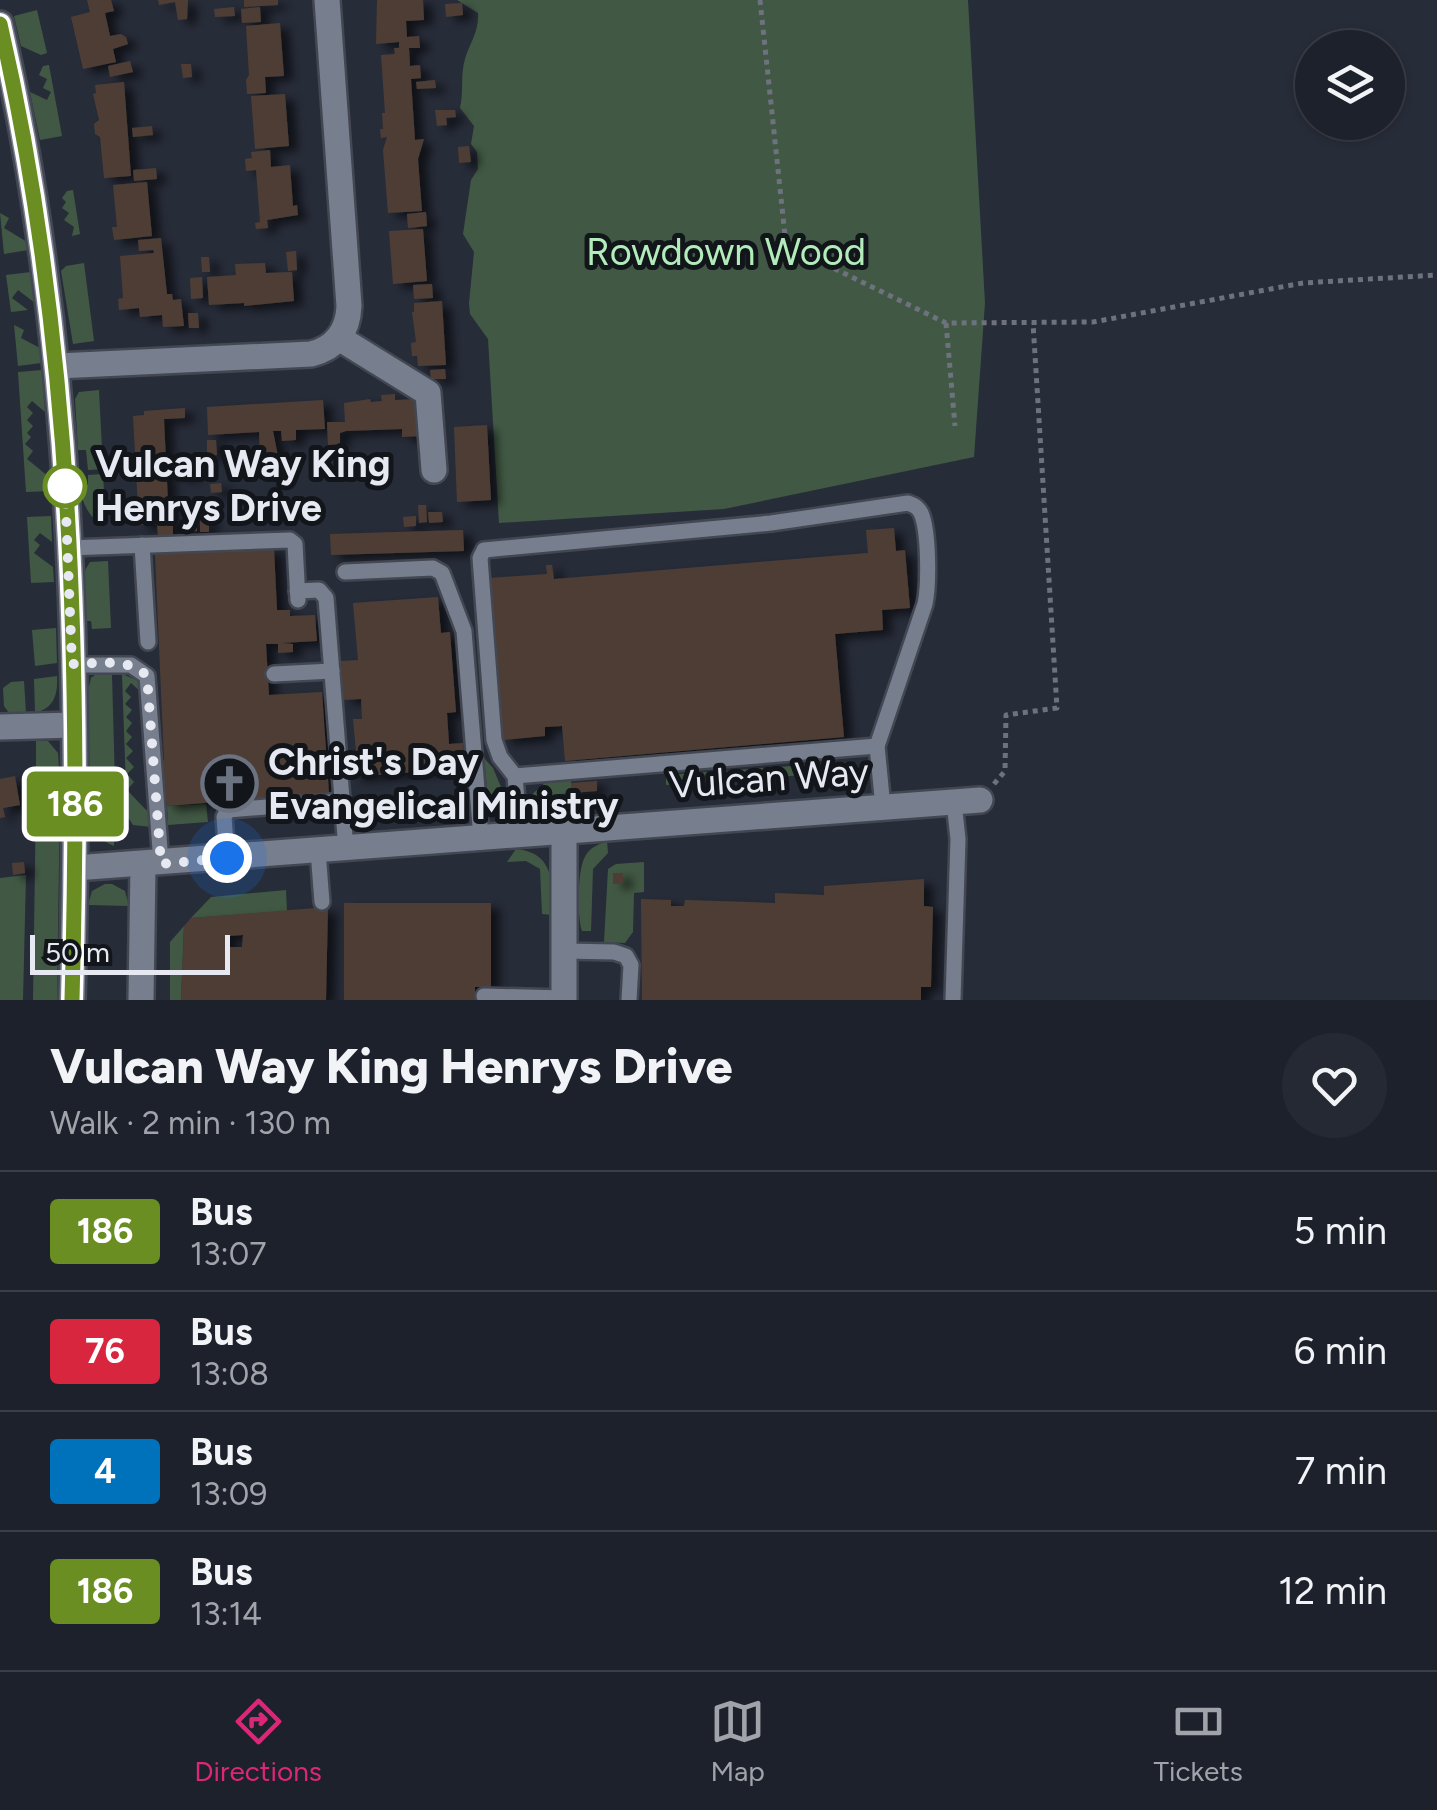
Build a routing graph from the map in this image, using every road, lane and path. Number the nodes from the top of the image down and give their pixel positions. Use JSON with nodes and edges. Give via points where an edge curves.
{"nodes":[{"id":1,"x":326,"y":0,"type":"edge"},
{"id":2,"x":760,"y":0,"type":"edge"},
{"id":3,"x":0,"y":24,"type":"edge"},
{"id":4,"x":1437,"y":276,"type":"edge"},
{"id":5,"x":946,"y":323,"type":"junction"},
{"id":6,"x":1032,"y":323,"type":"junction"},
{"id":7,"x":339,"y":338,"type":"junction"},
{"id":8,"x":58,"y":366,"type":"junction"},
{"id":9,"x":955,"y":426,"type":"dead end"},
{"id":10,"x":434,"y":470,"type":"dead end"},
{"id":11,"x":142,"y":545,"type":"junction"},
{"id":12,"x":68,"y":548,"type":"junction"},
{"id":13,"x":345,"y":572,"type":"dead end"},
{"id":14,"x":148,"y":642,"type":"dead end"},
{"id":15,"x":72,"y":664,"type":"junction"},
{"id":16,"x":332,"y":671,"type":"junction"},
{"id":17,"x":274,"y":674,"type":"dead end"},
{"id":18,"x":74,"y":725,"type":"junction"},
{"id":19,"x":0,"y":726,"type":"edge"},
{"id":20,"x":877,"y":746,"type":"junction"},
{"id":21,"x":515,"y":776,"type":"junction"},
{"id":22,"x":980,"y":800,"type":"joint"},
{"id":23,"x":342,"y":801,"type":"junction"},
{"id":24,"x":954,"y":802,"type":"junction"},
{"id":25,"x":883,"y":807,"type":"junction"},
{"id":26,"x":564,"y":832,"type":"junction"},
{"id":27,"x":520,"y":836,"type":"junction"},
{"id":28,"x":481,"y":838,"type":"junction"},
{"id":29,"x":346,"y":849,"type":"junction"},
{"id":30,"x":318,"y":851,"type":"junction"},
{"id":31,"x":227,"y":858,"type":"junction"},
{"id":32,"x":152,"y":864,"type":"junction"},
{"id":33,"x":75,"y":868,"type":"junction"},
{"id":34,"x":322,"y":902,"type":"dead end"},
{"id":35,"x":565,"y":951,"type":"junction"},
{"id":36,"x":484,"y":996,"type":"dead end"},
{"id":37,"x":564,"y":999,"type":"edge"},
{"id":38,"x":72,"y":1000,"type":"edge"},
{"id":39,"x":142,"y":1000,"type":"edge"},
{"id":40,"x":629,"y":1000,"type":"edge"},
{"id":41,"x":953,"y":1000,"type":"edge"}],
"edges":[{"from":1,"to":7,"type":"street","via":[[348,306]]},
{"from":2,"to":5,"type":"path","via":[[786,245]]},
{"from":3,"to":8,"type":"street"},
{"from":4,"to":6,"type":"path","via":[[1303,283],[1093,322]]},
{"from":5,"to":6,"type":"path"},
{"from":5,"to":9,"type":"path"},
{"from":6,"to":22,"type":"path","via":[[1057,708],[1006,715],[1005,771]]},
{"from":7,"to":8,"type":"street","via":[[311,354]]},
{"from":7,"to":10,"type":"street","via":[[428,393]]},
{"from":8,"to":12,"type":"street"},
{"from":11,"to":12,"type":"lane"},
{"from":11,"to":14,"type":"lane"},
{"from":11,"to":16,"type":"lane","via":[[290,540],[298,596],[325,594]]},
{"from":12,"to":15,"type":"street"},
{"from":13,"to":28,"type":"lane","via":[[442,573],[464,631]]},
{"from":15,"to":18,"type":"street"},
{"from":15,"to":32,"type":"lane","via":[[125,664],[147,676]]},
{"from":16,"to":17,"type":"lane"},
{"from":16,"to":23,"type":"lane"},
{"from":18,"to":19,"type":"street"},
{"from":18,"to":33,"type":"street"},
{"from":20,"to":21,"type":"lane"},
{"from":20,"to":21,"type":"lane","via":[[927,593],[923,519],[908,503],[484,550],[494,740]]},
{"from":20,"to":25,"type":"lane"},
{"from":21,"to":27,"type":"lane"},
{"from":22,"to":24,"type":"street","name":"Vulcan Way"},
{"from":23,"to":29,"type":"lane"},
{"from":23,"to":31,"type":"lane","via":[[228,810]]},
{"from":24,"to":25,"type":"street","name":"Vulcan Way"},
{"from":24,"to":41,"type":"lane"},
{"from":25,"to":26,"type":"street","name":"Vulcan Way"},
{"from":26,"to":27,"type":"street","name":"Vulcan Way"},
{"from":26,"to":35,"type":"street"},
{"from":27,"to":28,"type":"street","name":"Vulcan Way"},
{"from":28,"to":29,"type":"street","name":"Vulcan Way"},
{"from":29,"to":30,"type":"street","name":"Vulcan Way"},
{"from":30,"to":31,"type":"street","name":"Vulcan Way"},
{"from":30,"to":34,"type":"lane"},
{"from":31,"to":32,"type":"street","name":"Vulcan Way"},
{"from":32,"to":33,"type":"street","name":"Vulcan Way"},
{"from":32,"to":39,"type":"street"},
{"from":33,"to":38,"type":"street"},
{"from":35,"to":37,"type":"street"},
{"from":35,"to":40,"type":"lane","via":[[626,956]]},
{"from":36,"to":37,"type":"lane"}]}
